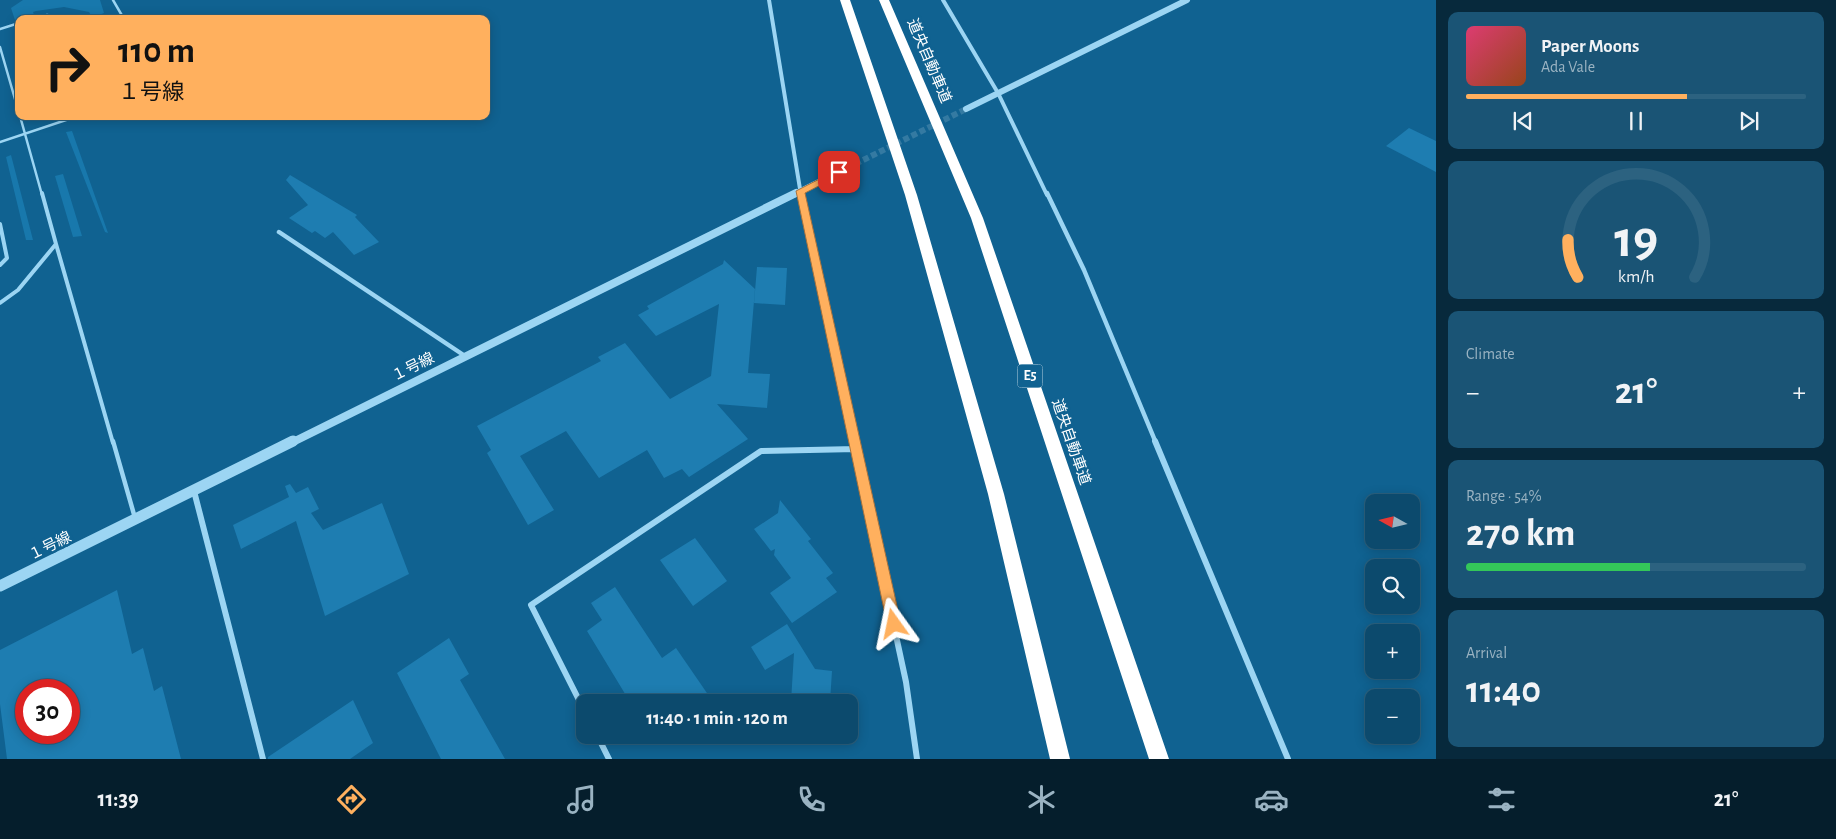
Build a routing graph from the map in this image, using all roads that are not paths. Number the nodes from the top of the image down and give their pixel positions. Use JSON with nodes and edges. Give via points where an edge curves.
{"nodes":[{"id":1,"x":113,"y":0,"type":"edge"},
{"id":2,"x":769,"y":0,"type":"edge"},
{"id":3,"x":845,"y":0,"type":"edge"},
{"id":4,"x":884,"y":0,"type":"edge"},
{"id":5,"x":943,"y":0,"type":"edge"},
{"id":6,"x":1187,"y":0,"type":"edge"},
{"id":7,"x":122,"y":15,"type":"edge"},
{"id":8,"x":15,"y":24,"type":"edge"},
{"id":9,"x":0,"y":29,"type":"edge"},
{"id":10,"x":0,"y":47,"type":"edge"},
{"id":11,"x":998,"y":93,"type":"junction"},
{"id":12,"x":15,"y":101,"type":"edge"},
{"id":13,"x":966,"y":109,"type":"tunnel mouth"},
{"id":14,"x":20,"y":120,"type":"edge"},
{"id":15,"x":66,"y":120,"type":"edge"},
{"id":16,"x":24,"y":134,"type":"junction"},
{"id":17,"x":0,"y":142,"type":"edge"},
{"id":18,"x":839,"y":172,"type":"tunnel mouth"},
{"id":19,"x":800,"y":191,"type":"junction"},
{"id":20,"x":0,"y":224,"type":"edge"},
{"id":21,"x":279,"y":232,"type":"dead end"},
{"id":22,"x":56,"y":244,"type":"junction"},
{"id":23,"x":0,"y":265,"type":"edge"},
{"id":24,"x":0,"y":303,"type":"edge"},
{"id":25,"x":465,"y":356,"type":"junction"},
{"id":26,"x":856,"y":449,"type":"junction"},
{"id":27,"x":194,"y":490,"type":"junction"},
{"id":28,"x":135,"y":520,"type":"junction"},
{"id":29,"x":0,"y":586,"type":"edge"},
{"id":30,"x":576,"y":694,"type":"edge"},
{"id":31,"x":602,"y":744,"type":"edge"},
{"id":32,"x":263,"y":759,"type":"edge"},
{"id":33,"x":609,"y":759,"type":"edge"},
{"id":34,"x":918,"y":759,"type":"edge"},
{"id":35,"x":1060,"y":759,"type":"edge"},
{"id":36,"x":1159,"y":759,"type":"edge"},
{"id":37,"x":1288,"y":759,"type":"edge"}],
"edges":[{"from":1,"to":7,"type":"lane"},
{"from":2,"to":19,"type":"street"},
{"from":3,"to":35,"type":"highway","via":[[914,204],[996,494]]},
{"from":4,"to":36,"type":"highway","name":"道央自動車道","number":"E5","via":[[977,218]]},
{"from":5,"to":11,"type":"street"},
{"from":6,"to":11,"type":"street"},
{"from":8,"to":9,"type":"lane"},
{"from":10,"to":12,"type":"lane"},
{"from":11,"to":13,"type":"street"},
{"from":11,"to":37,"type":"street","via":[[1084,270]]},
{"from":14,"to":16,"type":"lane"},
{"from":15,"to":16,"type":"lane"},
{"from":16,"to":17,"type":"lane"},
{"from":16,"to":22,"type":"lane"},
{"from":18,"to":19,"type":"street","name":"１号線"},
{"from":19,"to":25,"type":"street","name":"１号線"},
{"from":19,"to":26,"type":"street"},
{"from":20,"to":23,"type":"lane","via":[[7,258]]},
{"from":21,"to":25,"type":"street"},
{"from":22,"to":24,"type":"lane","via":[[18,290]]},
{"from":22,"to":28,"type":"lane"},
{"from":25,"to":27,"type":"street","name":"１号線"},
{"from":26,"to":30,"type":"street","via":[[761,450],[531,606]]},
{"from":26,"to":34,"type":"street","via":[[906,682]]},
{"from":27,"to":28,"type":"street","name":"１号線"},
{"from":27,"to":32,"type":"street"},
{"from":28,"to":29,"type":"street","name":"１号線"},
{"from":31,"to":33,"type":"street"}]}
